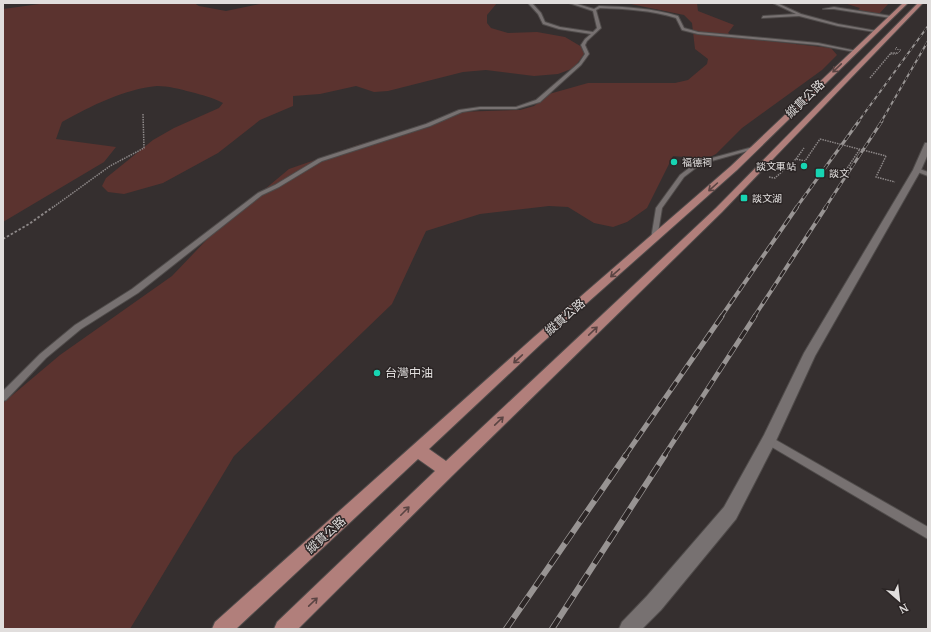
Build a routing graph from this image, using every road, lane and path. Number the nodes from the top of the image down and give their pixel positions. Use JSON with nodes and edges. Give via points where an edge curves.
{"nodes":[{"id":1,"x":530,"y":3,"type":"edge"},
{"id":2,"x":571,"y":3,"type":"edge"},
{"id":3,"x":774,"y":3,"type":"edge"},
{"id":4,"x":906,"y":3,"type":"edge"},
{"id":5,"x":921,"y":3,"type":"edge"},
{"id":6,"x":825,"y":9,"type":"dead end"},
{"id":7,"x":594,"y":10,"type":"junction"},
{"id":8,"x":800,"y":15,"type":"junction"},
{"id":9,"x":763,"y":16,"type":"dead end"},
{"id":10,"x":891,"y":17,"type":"junction"},
{"id":11,"x":875,"y":31,"type":"junction"},
{"id":12,"x":594,"y":33,"type":"junction"},
{"id":13,"x":890,"y":34,"type":"junction"},
{"id":14,"x":900,"y":43,"type":"dead end"},
{"id":15,"x":855,"y":51,"type":"junction"},
{"id":16,"x":870,"y":78,"type":"dead end"},
{"id":17,"x":143,"y":114,"type":"dead end"},
{"id":18,"x":928,"y":145,"type":"edge"},
{"id":19,"x":755,"y":148,"type":"junction"},
{"id":20,"x":804,"y":148,"type":"dead end"},
{"id":21,"x":860,"y":149,"type":"junction"},
{"id":22,"x":796,"y":159,"type":"junction"},
{"id":23,"x":733,"y":169,"type":"junction"},
{"id":24,"x":846,"y":170,"type":"dead end"},
{"id":25,"x":923,"y":172,"type":"edge"},
{"id":26,"x":753,"y":175,"type":"junction"},
{"id":27,"x":775,"y":178,"type":"dead end"},
{"id":28,"x":908,"y":185,"type":"junction"},
{"id":29,"x":3,"y":239,"type":"edge"},
{"id":30,"x":654,"y":239,"type":"junction"},
{"id":31,"x":3,"y":397,"type":"edge"},
{"id":32,"x":769,"y":440,"type":"junction"},
{"id":33,"x":419,"y":451,"type":"junction"},
{"id":34,"x":447,"y":470,"type":"junction"},
{"id":35,"x":928,"y":533,"type":"edge"},
{"id":36,"x":222,"y":629,"type":"edge"},
{"id":37,"x":284,"y":629,"type":"edge"},
{"id":38,"x":629,"y":629,"type":"edge"}],
"edges":[{"from":1,"to":12,"type":"lane","via":[[544,23]]},
{"from":2,"to":7,"type":"lane"},
{"from":3,"to":8,"type":"lane"},
{"from":4,"to":10,"type":"main road","name":"縱貫公路"},
{"from":5,"to":13,"type":"main road","name":"縱貫公路"},
{"from":6,"to":10,"type":"lane","via":[[834,8]]},
{"from":7,"to":12,"type":"lane","via":[[599,28]]},
{"from":7,"to":15,"type":"lane","via":[[618,8],[667,13],[677,17],[683,28],[698,33],[818,44]]},
{"from":8,"to":9,"type":"lane"},
{"from":8,"to":11,"type":"lane"},
{"from":10,"to":11,"type":"main road","name":"縱貫公路"},
{"from":11,"to":13,"type":"main road"},
{"from":11,"to":15,"type":"main road","name":"縱貫公路"},
{"from":12,"to":31,"type":"lane","via":[[583,45],[587,54],[580,64],[538,101],[516,108],[461,111],[428,125],[320,160],[260,194],[135,291],[78,327],[43,356]]},
{"from":13,"to":26,"type":"main road","name":"縱貫公路"},
{"from":14,"to":16,"type":"path","via":[[895,49],[901,50],[898,54],[891,53]]},
{"from":15,"to":19,"type":"main road","name":"縱貫公路","one_way":true},
{"from":17,"to":29,"type":"path","via":[[144,148],[110,166]]},
{"from":18,"to":25,"type":"street"},
{"from":19,"to":23,"type":"main road","name":"縱貫公路"},
{"from":19,"to":30,"type":"lane","via":[[699,163],[682,176],[659,208]]},
{"from":20,"to":22,"type":"path"},
{"from":21,"to":22,"type":"path","bridge":true,"via":[[820,138],[805,161]]},
{"from":21,"to":24,"type":"path"},
{"from":21,"to":28,"type":"path","bridge":true,"via":[[886,156],[876,177]]},
{"from":22,"to":27,"type":"path"},
{"from":23,"to":26,"type":"main road"},
{"from":23,"to":30,"type":"main road","name":"縱貫公路","one_way":true},
{"from":25,"to":28,"type":"street"},
{"from":34,"to":26,"type":"main road","name":"縱貫公路","one_way":true},
{"from":28,"to":32,"type":"street","via":[[809,356]]},
{"from":30,"to":33,"type":"main road","name":"縱貫公路","one_way":true,"via":[[538,340]]},
{"from":32,"to":35,"type":"lane"},
{"from":32,"to":38,"type":"street","via":[[730,514]]},
{"from":33,"to":34,"type":"main road"},
{"from":33,"to":36,"type":"main road","name":"縱貫公路"},
{"from":37,"to":34,"type":"main road","name":"縱貫公路","one_way":true}]}
